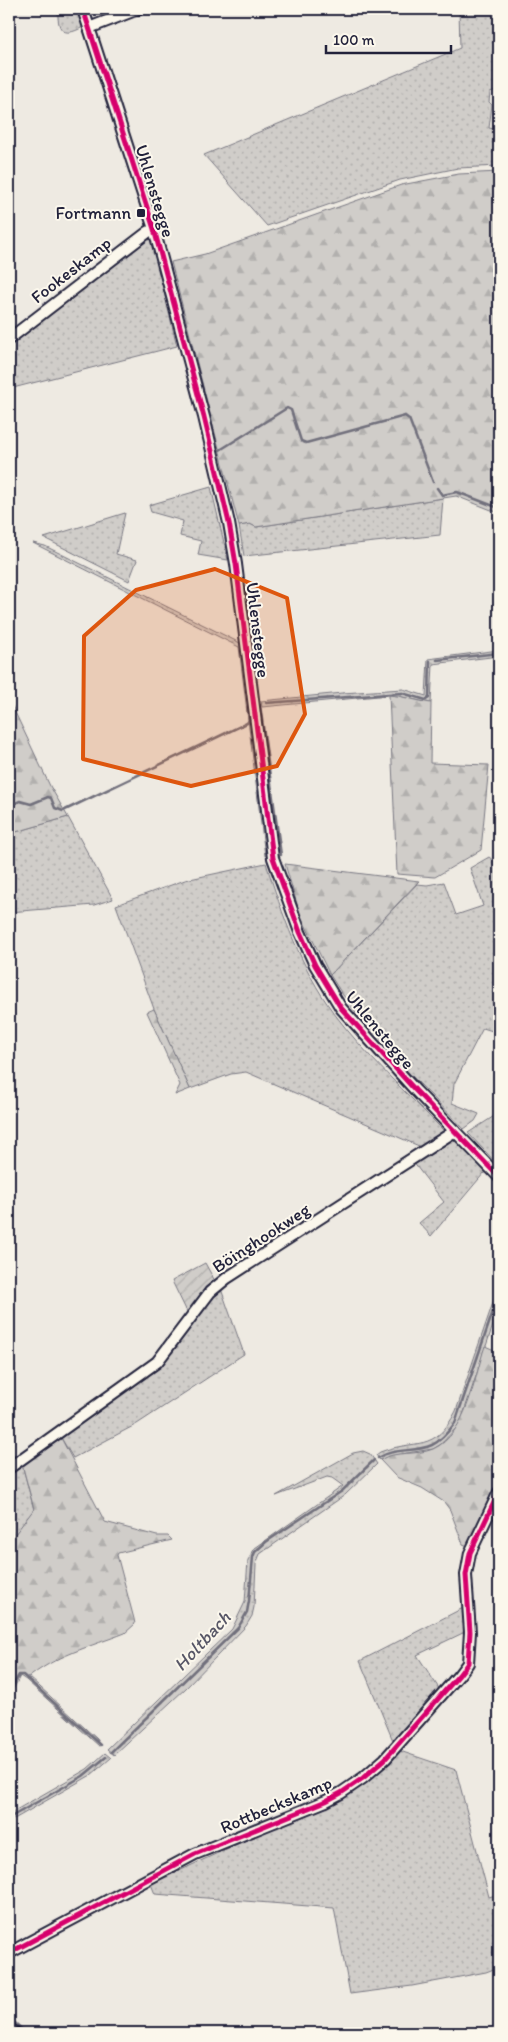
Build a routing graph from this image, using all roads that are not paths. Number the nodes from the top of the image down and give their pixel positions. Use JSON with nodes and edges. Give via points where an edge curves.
{"nodes":[{"id":1,"x":83,"y":9,"type":"edge"},
{"id":2,"x":138,"y":9,"type":"edge"},
{"id":3,"x":90,"y":28,"type":"junction"},
{"id":4,"x":154,"y":229,"type":"junction"},
{"id":5,"x":9,"y":339,"type":"edge"},
{"id":6,"x":455,"y":1131,"type":"junction"},
{"id":7,"x":499,"y":1177,"type":"edge"},
{"id":8,"x":9,"y":1468,"type":"edge"},
{"id":9,"x":499,"y":1492,"type":"edge"},
{"id":10,"x":9,"y":1953,"type":"edge"},
{"id":11,"x":9,"y":2028,"type":"edge"},
{"id":12,"x":15,"y":2033,"type":"edge"}],
"edges":[{"from":1,"to":3,"type":"street","name":"Uhlenstegge"},
{"from":2,"to":3,"type":"street"},
{"from":3,"to":4,"type":"street","name":"Uhlenstegge"},
{"from":4,"to":5,"type":"street","name":"Fookeskamp"},
{"from":4,"to":6,"type":"street","name":"Uhlenstegge","via":[[229,523],[273,858],[300,932],[341,1008]]},
{"from":6,"to":7,"type":"street","name":"Uhlenstegge"},
{"from":6,"to":8,"type":"street","name":"Böinghookweg","via":[[227,1278],[210,1292],[157,1362]]},
{"from":9,"to":10,"type":"street","name":"Rottbeckskamp","via":[[470,1553],[466,1576],[470,1632],[468,1663],[385,1759],[334,1797],[195,1854]]},
{"from":11,"to":12,"type":"street"}]}
